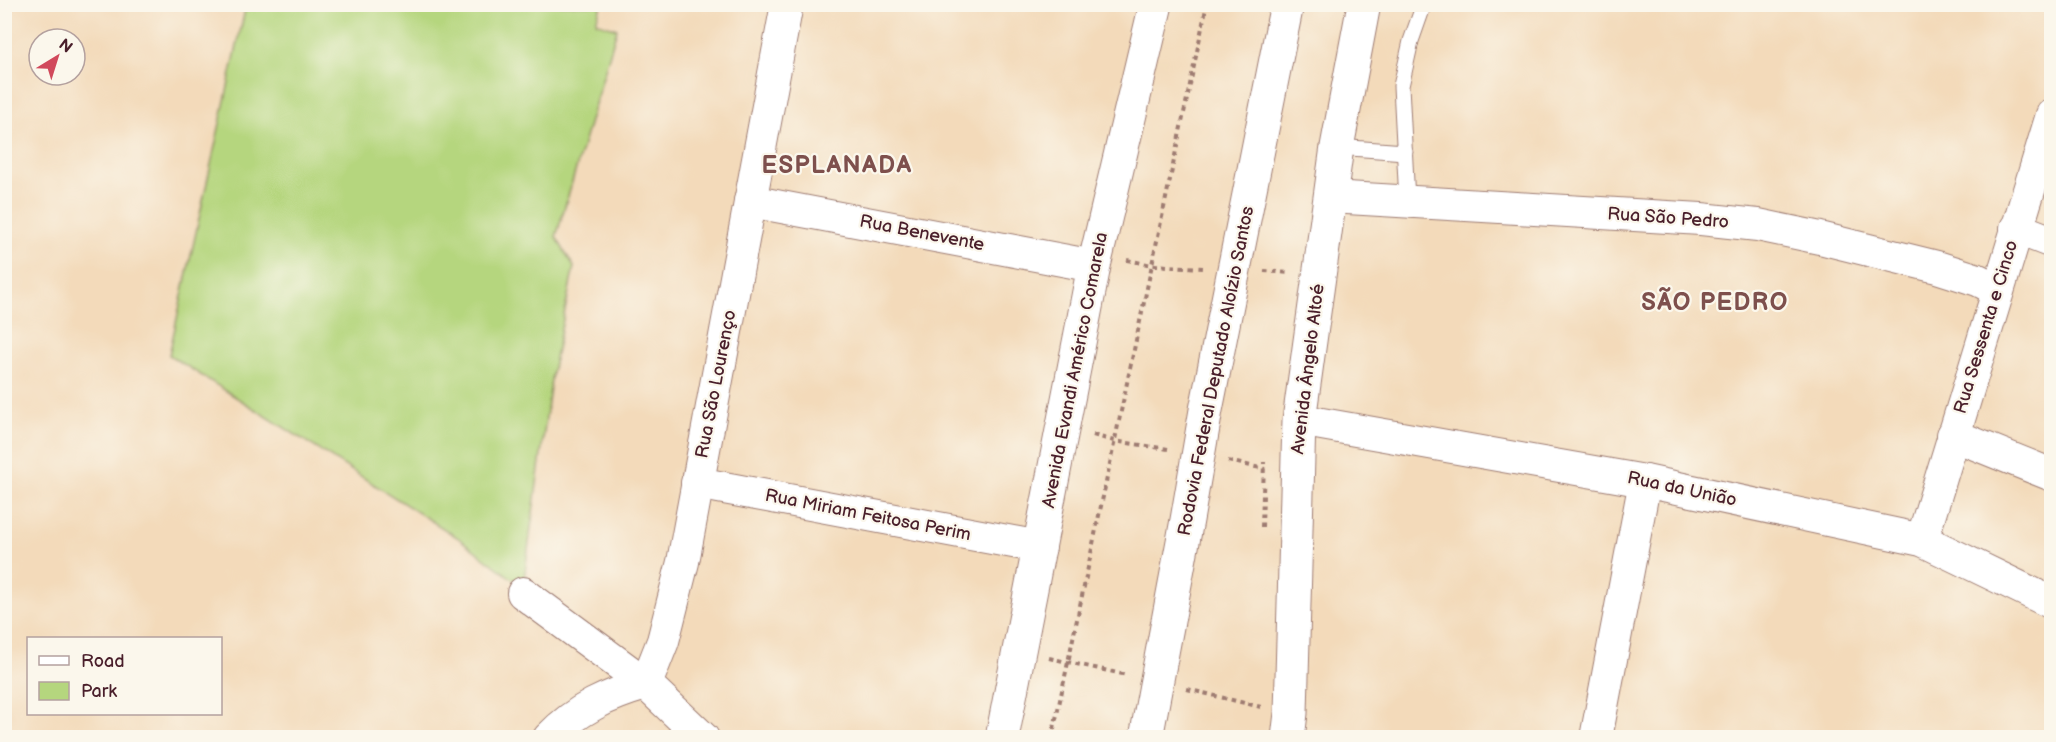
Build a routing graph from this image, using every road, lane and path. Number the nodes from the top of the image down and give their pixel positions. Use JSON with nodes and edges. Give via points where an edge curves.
{"nodes":[{"id":1,"x":787,"y":4,"type":"edge"},
{"id":2,"x":1156,"y":4,"type":"edge"},
{"id":3,"x":1207,"y":4,"type":"edge"},
{"id":4,"x":1287,"y":4,"type":"edge"},
{"id":5,"x":1364,"y":4,"type":"edge"},
{"id":6,"x":1424,"y":4,"type":"edge"},
{"id":7,"x":2052,"y":115,"type":"edge"},
{"id":8,"x":1337,"y":147,"type":"junction"},
{"id":9,"x":1405,"y":152,"type":"junction"},
{"id":10,"x":1330,"y":198,"type":"junction"},
{"id":11,"x":750,"y":201,"type":"junction"},
{"id":12,"x":1407,"y":201,"type":"junction"},
{"id":13,"x":2016,"y":228,"type":"junction"},
{"id":14,"x":2052,"y":242,"type":"edge"},
{"id":15,"x":1094,"y":266,"type":"junction"},
{"id":16,"x":1998,"y":290,"type":"junction"},
{"id":17,"x":1299,"y":420,"type":"junction"},
{"id":18,"x":1953,"y":435,"type":"junction"},
{"id":19,"x":2052,"y":475,"type":"edge"},
{"id":20,"x":1645,"y":481,"type":"junction"},
{"id":21,"x":697,"y":483,"type":"junction"},
{"id":22,"x":1922,"y":540,"type":"junction"},
{"id":23,"x":1040,"y":547,"type":"junction"},
{"id":24,"x":523,"y":593,"type":"dead end"},
{"id":25,"x":2052,"y":603,"type":"edge"},
{"id":26,"x":646,"y":684,"type":"junction"},
{"id":27,"x":1599,"y":737,"type":"edge"},
{"id":28,"x":549,"y":738,"type":"edge"},
{"id":29,"x":703,"y":738,"type":"edge"},
{"id":30,"x":1002,"y":738,"type":"edge"},
{"id":31,"x":1052,"y":738,"type":"edge"},
{"id":32,"x":1146,"y":738,"type":"edge"},
{"id":33,"x":1288,"y":738,"type":"edge"}],
"edges":[{"from":1,"to":11,"type":"street","name":"Rua São Lourenço"},
{"from":2,"to":15,"type":"main road","name":"Avenida Evandi Américo Comarela"},
{"from":3,"to":31,"type":"path"},
{"from":4,"to":32,"type":"main road","name":"Rodovia Federal Deputado Aloízio Santos"},
{"from":5,"to":8,"type":"main road","name":"Avenida Ângelo Altoé"},
{"from":6,"to":9,"type":"lane","via":[[1401,86]]},
{"from":7,"to":13,"type":"street","name":"Rua Sessenta e Cinco"},
{"from":8,"to":9,"type":"lane"},
{"from":8,"to":10,"type":"main road","name":"Avenida Ângelo Altoé"},
{"from":9,"to":12,"type":"lane"},
{"from":10,"to":12,"type":"street","name":"Rua São Pedro"},
{"from":10,"to":17,"type":"main road","name":"Avenida Ângelo Altoé"},
{"from":11,"to":15,"type":"street","name":"Rua Benevente"},
{"from":11,"to":21,"type":"street","name":"Rua São Lourenço"},
{"from":12,"to":16,"type":"street","name":"Rua São Pedro","via":[[1758,225],[1937,267]]},
{"from":13,"to":14,"type":"street"},
{"from":13,"to":16,"type":"street","name":"Rua Sessenta e Cinco"},
{"from":15,"to":23,"type":"main road","name":"Avenida Evandi Américo Comarela"},
{"from":16,"to":18,"type":"street","name":"Rua Sessenta e Cinco"},
{"from":17,"to":20,"type":"street","name":"Rua da União"},
{"from":17,"to":33,"type":"main road","name":"Avenida Ângelo Altoé"},
{"from":18,"to":19,"type":"street"},
{"from":18,"to":22,"type":"street","name":"Rua Sessenta e Cinco"},
{"from":20,"to":22,"type":"street","name":"Rua da União"},
{"from":20,"to":27,"type":"street"},
{"from":21,"to":23,"type":"street","name":"Rua Miriam Feitosa Perim"},
{"from":21,"to":26,"type":"street","name":"Rua São Lourenço","via":[[671,611]]},
{"from":22,"to":25,"type":"street","name":"Rua da União"},
{"from":23,"to":30,"type":"main road","name":"Avenida Evandi Américo Comarela"},
{"from":24,"to":26,"type":"street"},
{"from":26,"to":28,"type":"street","via":[[588,705]]},
{"from":26,"to":29,"type":"street"}]}
